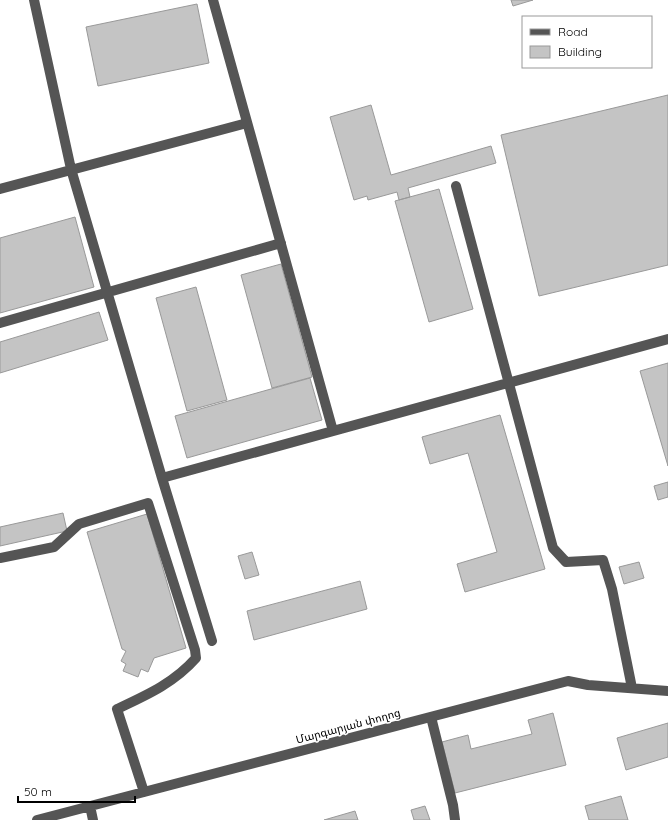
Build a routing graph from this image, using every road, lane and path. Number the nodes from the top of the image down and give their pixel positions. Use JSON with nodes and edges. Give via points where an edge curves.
{"nodes":[{"id":1,"x":34,"y":0,"type":"edge"},
{"id":2,"x":213,"y":0,"type":"edge"},
{"id":3,"x":247,"y":123,"type":"junction"},
{"id":4,"x":71,"y":169,"type":"junction"},
{"id":5,"x":456,"y":186,"type":"dead end"},
{"id":6,"x":0,"y":189,"type":"edge"},
{"id":7,"x":281,"y":243,"type":"junction"},
{"id":8,"x":108,"y":293,"type":"junction"},
{"id":9,"x":0,"y":323,"type":"edge"},
{"id":10,"x":668,"y":340,"type":"edge"},
{"id":11,"x":508,"y":382,"type":"junction"},
{"id":12,"x":333,"y":431,"type":"junction"},
{"id":13,"x":162,"y":478,"type":"junction"},
{"id":14,"x":0,"y":558,"type":"edge"},
{"id":15,"x":212,"y":641,"type":"dead end"},
{"id":16,"x":632,"y":688,"type":"junction"},
{"id":17,"x":668,"y":691,"type":"edge"},
{"id":18,"x":431,"y":717,"type":"junction"},
{"id":19,"x":144,"y":792,"type":"junction"},
{"id":20,"x":90,"y":806,"type":"junction"},
{"id":21,"x":37,"y":820,"type":"edge"},
{"id":22,"x":93,"y":820,"type":"edge"},
{"id":23,"x":455,"y":820,"type":"edge"}],
"edges":[{"from":1,"to":4,"type":"street"},
{"from":2,"to":3,"type":"street"},
{"from":3,"to":4,"type":"street"},
{"from":3,"to":7,"type":"street"},
{"from":4,"to":6,"type":"street"},
{"from":4,"to":8,"type":"street"},
{"from":5,"to":11,"type":"street"},
{"from":7,"to":8,"type":"street"},
{"from":7,"to":12,"type":"street"},
{"from":8,"to":9,"type":"street"},
{"from":8,"to":13,"type":"street"},
{"from":10,"to":11,"type":"street"},
{"from":11,"to":12,"type":"street"},
{"from":11,"to":16,"type":"street","via":[[553,548],[566,562],[603,560],[612,589]]},
{"from":12,"to":13,"type":"street"},
{"from":13,"to":15,"type":"street"},
{"from":14,"to":19,"type":"street","via":[[54,547],[79,524],[148,503],[196,658],[184,672],[159,689],[118,709]]},
{"from":16,"to":17,"type":"street","name":"Մարգարյան փողոց"},
{"from":16,"to":18,"type":"street","name":"Մարգարյան փողոց","via":[[568,681]]},
{"from":18,"to":19,"type":"street","name":"Մարգարյան փողոց"},
{"from":18,"to":23,"type":"street"},
{"from":19,"to":20,"type":"street","name":"Մարգարյան փողոց"},
{"from":20,"to":21,"type":"street","name":"Մարգարյան փողոց"},
{"from":20,"to":22,"type":"street"}]}
